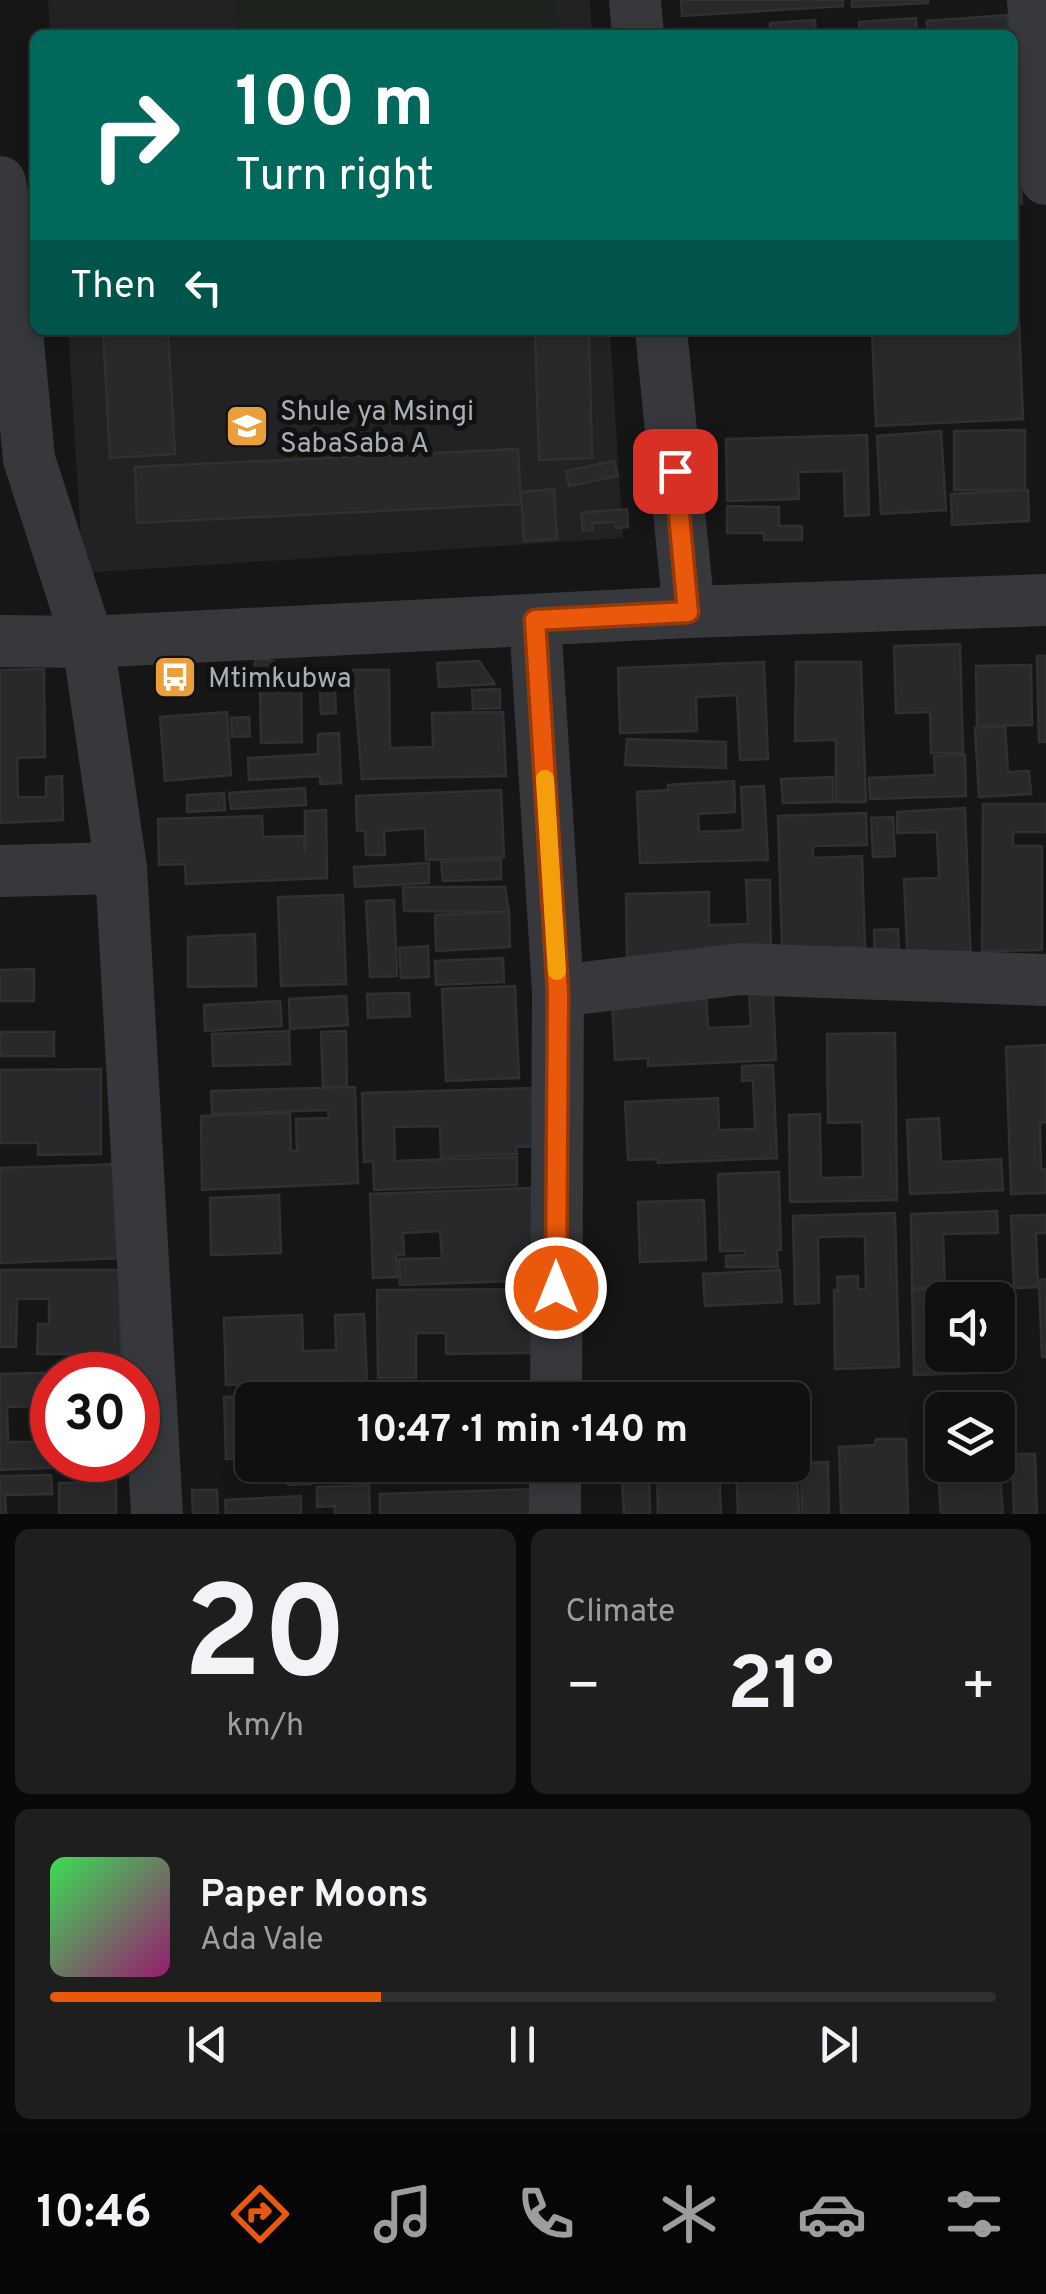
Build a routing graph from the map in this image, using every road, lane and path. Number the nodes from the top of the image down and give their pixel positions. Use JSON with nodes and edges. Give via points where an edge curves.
{"nodes":[{"id":1,"x":635,"y":0,"type":"edge"},
{"id":2,"x":1033,"y":0,"type":"edge"},
{"id":3,"x":638,"y":30,"type":"edge"},
{"id":4,"x":1046,"y":178,"type":"edge"},
{"id":5,"x":2,"y":203,"type":"edge"},
{"id":6,"x":661,"y":335,"type":"edge"},
{"id":7,"x":1046,"y":600,"type":"edge"},
{"id":8,"x":688,"y":612,"type":"junction"},
{"id":9,"x":535,"y":620,"type":"junction"},
{"id":10,"x":0,"y":641,"type":"edge"},
{"id":11,"x":88,"y":642,"type":"junction"},
{"id":12,"x":121,"y":868,"type":"junction"},
{"id":13,"x":0,"y":871,"type":"edge"},
{"id":14,"x":1046,"y":980,"type":"edge"},
{"id":15,"x":558,"y":992,"type":"junction"},
{"id":16,"x":556,"y":1382,"type":"edge"},
{"id":17,"x":555,"y":1482,"type":"edge"},
{"id":18,"x":156,"y":1514,"type":"edge"},
{"id":19,"x":555,"y":1514,"type":"edge"}],
"edges":[{"from":1,"to":3,"type":"street"},
{"from":2,"to":4,"type":"street"},
{"from":5,"to":11,"type":"street","via":[[28,459]]},
{"from":6,"to":8,"type":"street"},
{"from":7,"to":8,"type":"street"},
{"from":8,"to":9,"type":"street"},
{"from":9,"to":11,"type":"street"},
{"from":9,"to":15,"type":"street"},
{"from":10,"to":11,"type":"street"},
{"from":11,"to":12,"type":"street"},
{"from":12,"to":13,"type":"street"},
{"from":12,"to":18,"type":"street"},
{"from":14,"to":15,"type":"street","via":[[740,969]]},
{"from":15,"to":16,"type":"street"},
{"from":17,"to":19,"type":"street"}]}
